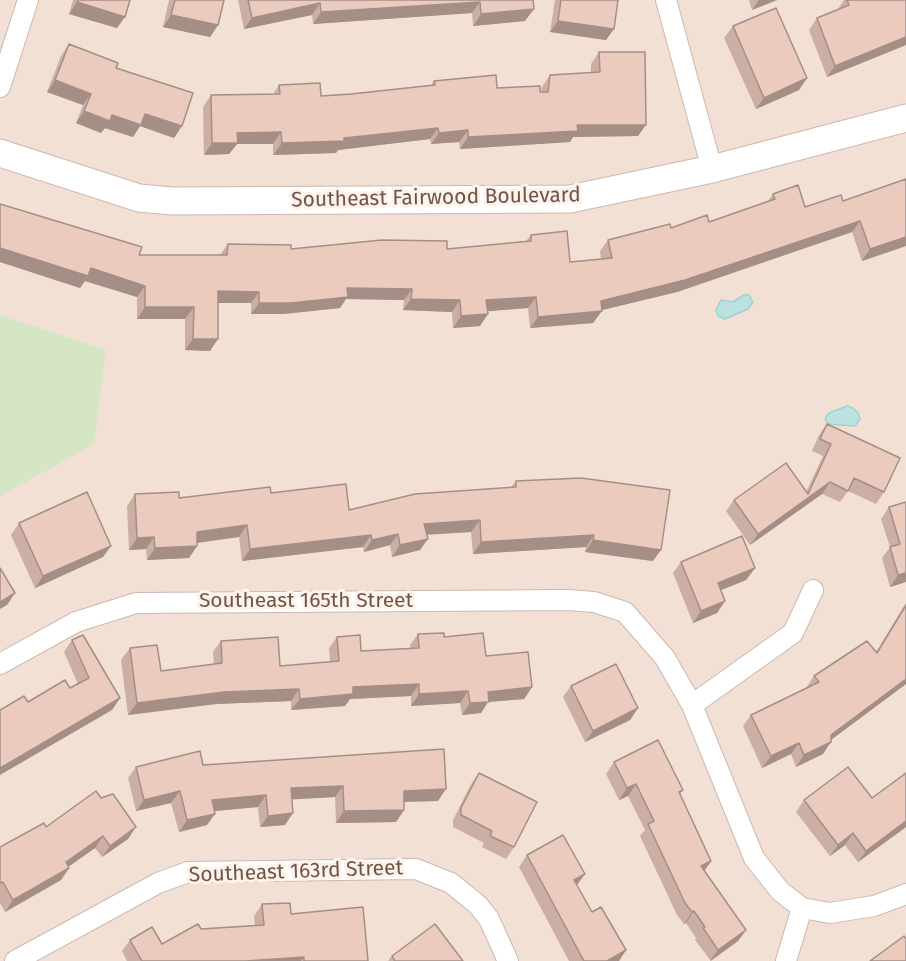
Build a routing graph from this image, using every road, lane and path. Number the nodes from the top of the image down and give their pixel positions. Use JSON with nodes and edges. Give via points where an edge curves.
{"nodes":[{"id":1,"x":27,"y":0,"type":"edge"},
{"id":2,"x":666,"y":0,"type":"edge"},
{"id":3,"x":0,"y":87,"type":"edge"},
{"id":4,"x":906,"y":118,"type":"edge"},
{"id":5,"x":0,"y":153,"type":"edge"},
{"id":6,"x":712,"y":170,"type":"junction"},
{"id":7,"x":813,"y":590,"type":"dead end"},
{"id":8,"x":0,"y":664,"type":"edge"},
{"id":9,"x":692,"y":705,"type":"junction"},
{"id":10,"x":906,"y":894,"type":"edge"},
{"id":11,"x":802,"y":908,"type":"junction"},
{"id":12,"x":15,"y":961,"type":"edge"},
{"id":13,"x":508,"y":961,"type":"edge"},
{"id":14,"x":786,"y":961,"type":"edge"}],
"edges":[{"from":1,"to":3,"type":"street"},
{"from":2,"to":6,"type":"street"},
{"from":4,"to":6,"type":"street","name":"Southeast Fairwood Boulevard"},
{"from":5,"to":6,"type":"street","name":"Southeast Fairwood Boulevard","via":[[139,198],[172,201],[570,199]]},
{"from":7,"to":9,"type":"street","via":[[793,633]]},
{"from":8,"to":9,"type":"street","name":"Southeast 165th Street","via":[[76,622],[136,603],[568,600],[594,602],[625,612],[665,658]]},
{"from":9,"to":11,"type":"street","via":[[754,858],[780,891]]},
{"from":10,"to":11,"type":"street","via":[[874,906],[830,913]]},
{"from":11,"to":14,"type":"street"},
{"from":12,"to":13,"type":"street","name":"Southeast 163rd Street","via":[[158,883],[188,872],[416,869],[451,884],[478,905],[489,919]]}]}
